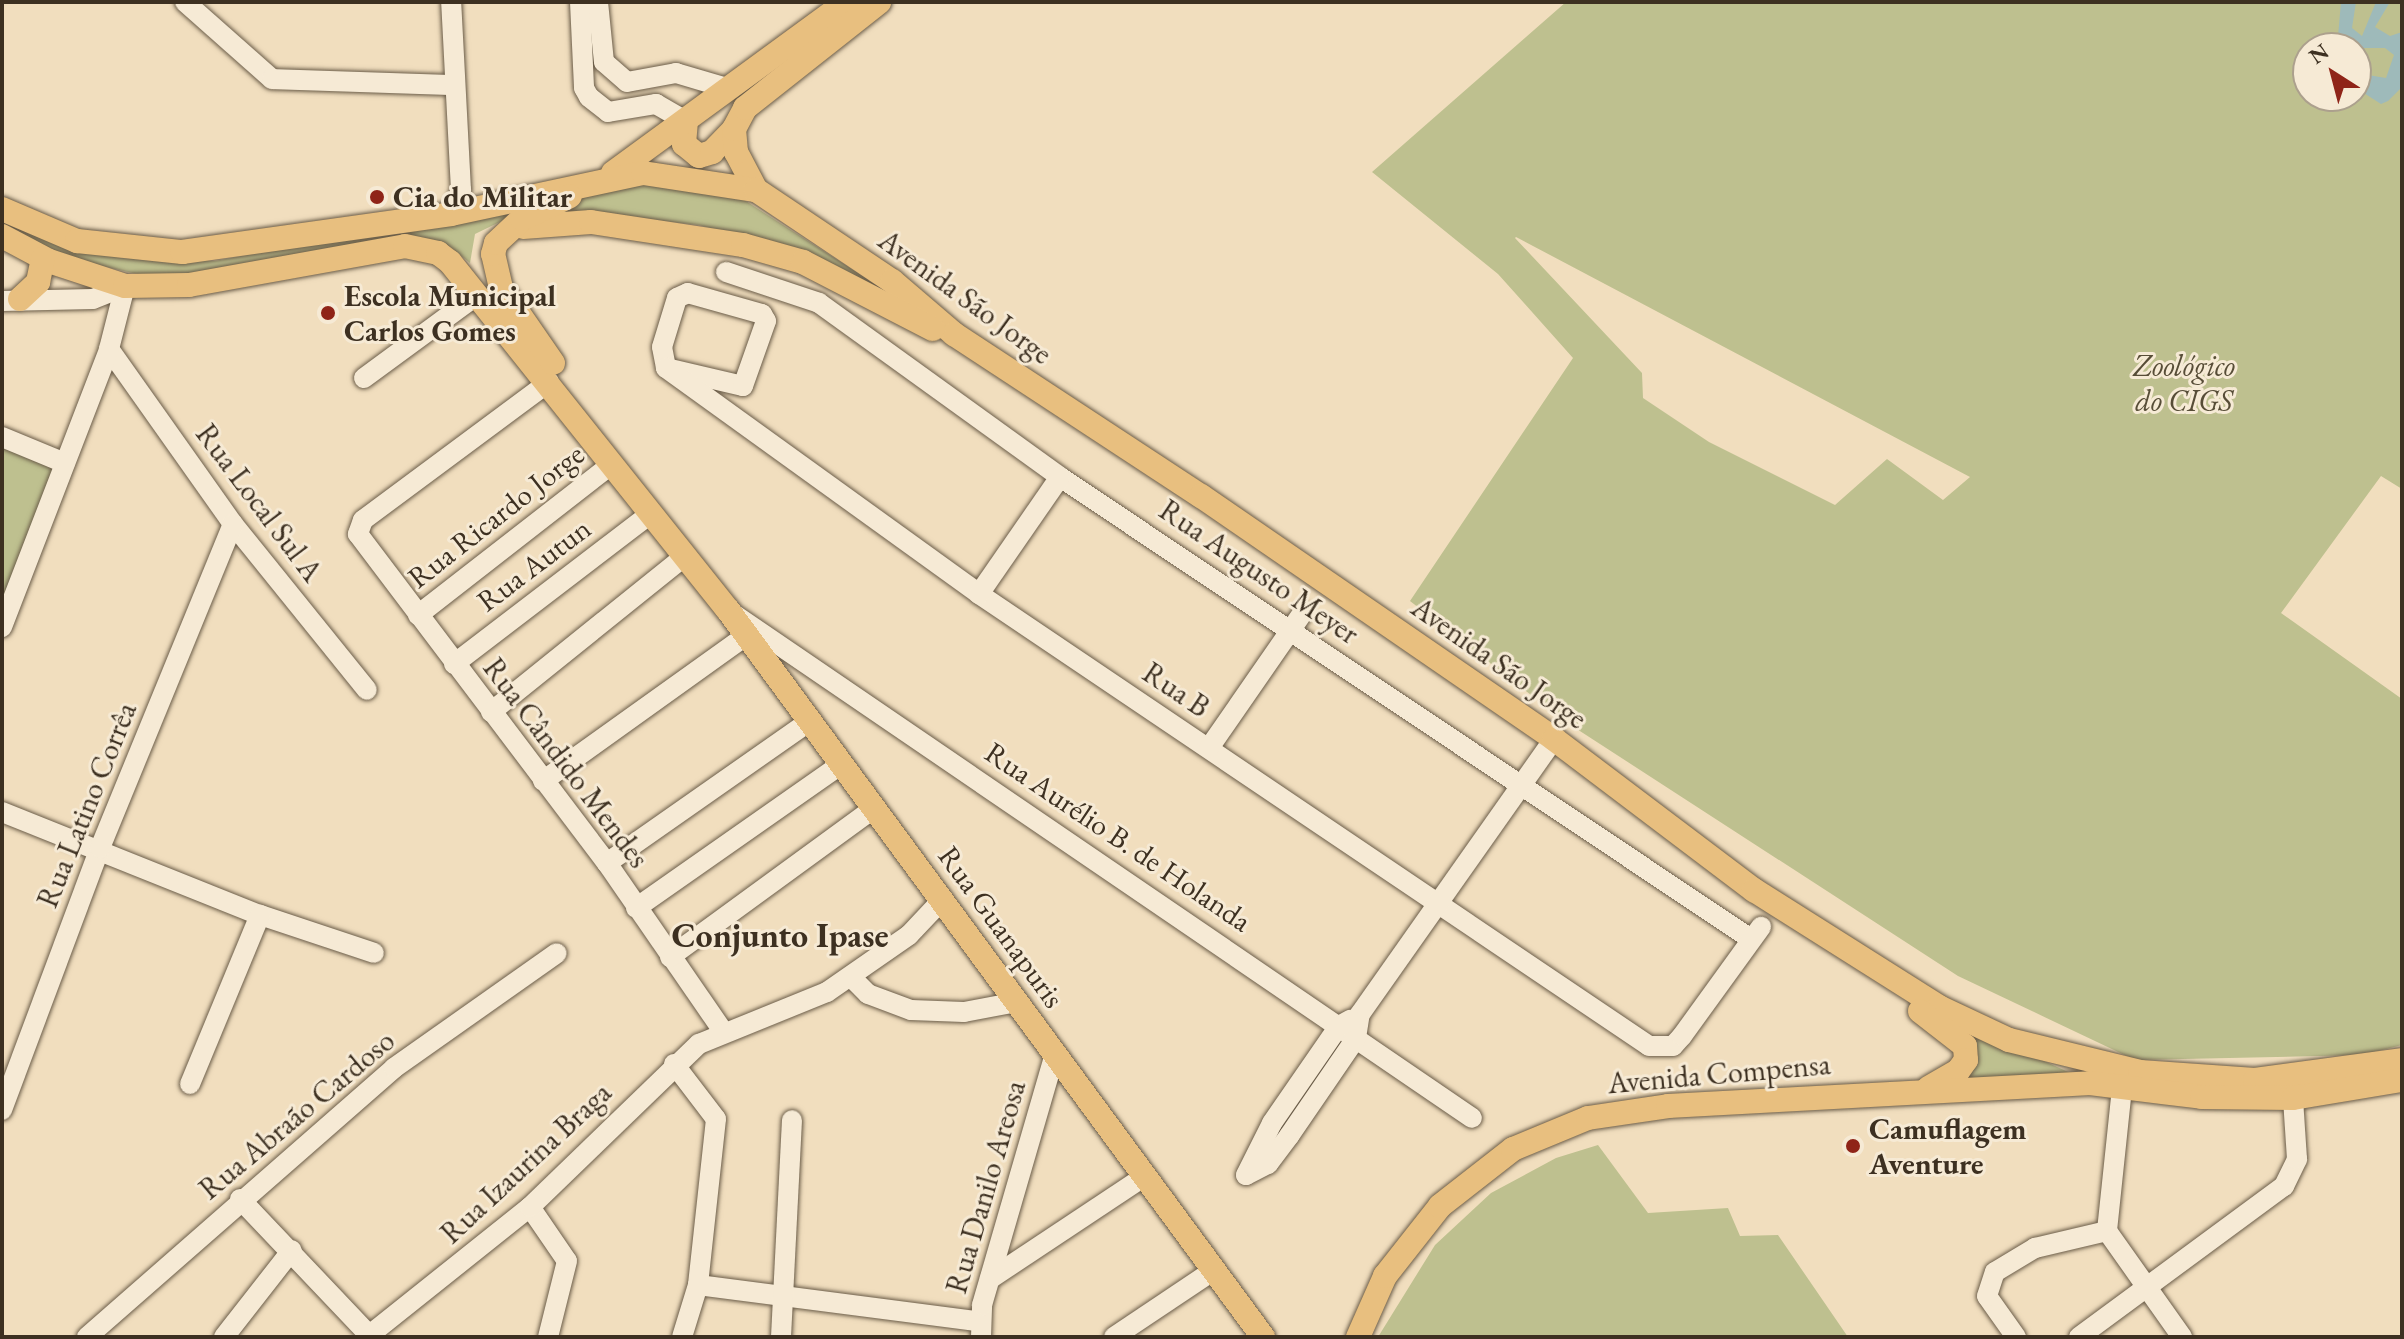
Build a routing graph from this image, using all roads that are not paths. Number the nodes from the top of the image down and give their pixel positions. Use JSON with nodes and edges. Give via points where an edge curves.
{"nodes":[{"id":1,"x":185,"y":2,"type":"edge"},
{"id":2,"x":451,"y":2,"type":"edge"},
{"id":3,"x":580,"y":2,"type":"edge"},
{"id":4,"x":598,"y":2,"type":"edge"},
{"id":5,"x":847,"y":2,"type":"edge"},
{"id":6,"x":879,"y":2,"type":"edge"},
{"id":7,"x":627,"y":82,"type":"junction"},
{"id":8,"x":455,"y":85,"type":"junction"},
{"id":9,"x":730,"y":89,"type":"junction"},
{"id":10,"x":600,"y":107,"type":"junction"},
{"id":11,"x":686,"y":121,"type":"junction"},
{"id":12,"x":734,"y":129,"type":"junction"},
{"id":13,"x":605,"y":178,"type":"junction"},
{"id":14,"x":756,"y":190,"type":"junction"},
{"id":15,"x":2,"y":209,"type":"edge"},
{"id":16,"x":451,"y":214,"type":"junction"},
{"id":17,"x":504,"y":233,"type":"junction"},
{"id":18,"x":2,"y":236,"type":"edge"},
{"id":19,"x":43,"y":259,"type":"junction"},
{"id":20,"x":726,"y":272,"type":"dead end"},
{"id":21,"x":125,"y":286,"type":"junction"},
{"id":22,"x":477,"y":295,"type":"junction"},
{"id":23,"x":11,"y":300,"type":"edge"},
{"id":24,"x":109,"y":349,"type":"junction"},
{"id":25,"x":992,"y":360,"type":"junction"},
{"id":26,"x":666,"y":368,"type":"junction"},
{"id":27,"x":364,"y":378,"type":"dead end"},
{"id":28,"x":549,"y":382,"type":"junction"},
{"id":29,"x":2,"y":437,"type":"edge"},
{"id":30,"x":65,"y":463,"type":"junction"},
{"id":31,"x":611,"y":465,"type":"junction"},
{"id":32,"x":1060,"y":477,"type":"junction"},
{"id":33,"x":650,"y":514,"type":"junction"},
{"id":34,"x":233,"y":524,"type":"junction"},
{"id":35,"x":685,"y":556,"type":"junction"},
{"id":36,"x":979,"y":594,"type":"junction"},
{"id":37,"x":728,"y":610,"type":"junction"},
{"id":38,"x":1303,"y":612,"type":"dead end"},
{"id":39,"x":418,"y":615,"type":"junction"},
{"id":40,"x":2,"y":627,"type":"edge"},
{"id":41,"x":1292,"y":629,"type":"junction"},
{"id":42,"x":747,"y":635,"type":"junction"},
{"id":43,"x":454,"y":664,"type":"junction"},
{"id":44,"x":367,"y":690,"type":"dead end"},
{"id":45,"x":1503,"y":704,"type":"junction"},
{"id":46,"x":491,"y":712,"type":"junction"},
{"id":47,"x":810,"y":721,"type":"junction"},
{"id":48,"x":1209,"y":748,"type":"junction"},
{"id":49,"x":1547,"y":749,"type":"junction"},
{"id":50,"x":842,"y":764,"type":"junction"},
{"id":51,"x":543,"y":781,"type":"junction"},
{"id":52,"x":1521,"y":787,"type":"junction"},
{"id":53,"x":874,"y":808,"type":"junction"},
{"id":54,"x":2,"y":812,"type":"edge"},
{"id":55,"x":100,"y":848,"type":"junction"},
{"id":56,"x":607,"y":863,"type":"junction"},
{"id":57,"x":942,"y":900,"type":"junction"},
{"id":58,"x":1436,"y":906,"type":"junction"},
{"id":59,"x":636,"y":908,"type":"junction"},
{"id":60,"x":260,"y":915,"type":"junction"},
{"id":61,"x":374,"y":953,"type":"dead end"},
{"id":62,"x":557,"y":953,"type":"dead end"},
{"id":63,"x":670,"y":957,"type":"junction"},
{"id":64,"x":851,"y":977,"type":"junction"},
{"id":65,"x":1017,"y":1002,"type":"junction"},
{"id":66,"x":722,"y":1030,"type":"junction"},
{"id":67,"x":1348,"y":1032,"type":"junction"},
{"id":68,"x":1660,"y":1049,"type":"joint"},
{"id":69,"x":1055,"y":1054,"type":"junction"},
{"id":70,"x":2402,"y":1060,"type":"edge"},
{"id":71,"x":674,"y":1064,"type":"junction"},
{"id":72,"x":2402,"y":1080,"type":"edge"},
{"id":73,"x":190,"y":1084,"type":"dead end"},
{"id":74,"x":2122,"y":1088,"type":"junction"},
{"id":75,"x":1919,"y":1091,"type":"junction"},
{"id":76,"x":2293,"y":1098,"type":"junction"},
{"id":77,"x":2,"y":1110,"type":"edge"},
{"id":78,"x":1472,"y":1118,"type":"dead end"},
{"id":79,"x":792,"y":1120,"type":"dead end"},
{"id":80,"x":1145,"y":1176,"type":"junction"},
{"id":81,"x":240,"y":1199,"type":"junction"},
{"id":82,"x":530,"y":1207,"type":"junction"},
{"id":83,"x":2107,"y":1231,"type":"junction"},
{"id":84,"x":292,"y":1250,"type":"junction"},
{"id":85,"x":1214,"y":1270,"type":"junction"},
{"id":86,"x":990,"y":1279,"type":"junction"},
{"id":87,"x":698,"y":1285,"type":"junction"},
{"id":88,"x":2146,"y":1289,"type":"junction"},
{"id":89,"x":784,"y":1299,"type":"junction"},
{"id":90,"x":981,"y":1330,"type":"edge"},
{"id":91,"x":368,"y":1336,"type":"edge"},
{"id":92,"x":87,"y":1337,"type":"edge"},
{"id":93,"x":224,"y":1337,"type":"edge"},
{"id":94,"x":548,"y":1337,"type":"edge"},
{"id":95,"x":682,"y":1337,"type":"edge"},
{"id":96,"x":781,"y":1337,"type":"edge"},
{"id":97,"x":1114,"y":1337,"type":"edge"},
{"id":98,"x":1263,"y":1337,"type":"edge"},
{"id":99,"x":1358,"y":1337,"type":"edge"},
{"id":100,"x":2016,"y":1337,"type":"edge"},
{"id":101,"x":2079,"y":1337,"type":"edge"},
{"id":102,"x":2182,"y":1337,"type":"edge"}],
"edges":[{"from":1,"to":8,"type":"street","via":[[272,79]]},
{"from":2,"to":8,"type":"street"},
{"from":3,"to":10,"type":"street","via":[[584,88]]},
{"from":4,"to":7,"type":"street","via":[[604,62]]},
{"from":5,"to":9,"type":"main road"},
{"from":6,"to":12,"type":"main road","via":[[757,95]]},
{"from":7,"to":9,"type":"street","via":[[676,73]]},
{"from":7,"to":10,"type":"street"},
{"from":8,"to":16,"type":"street","via":[[461,190]]},
{"from":9,"to":11,"type":"main road"},
{"from":10,"to":11,"type":"street","via":[[616,112],[656,104]]},
{"from":11,"to":12,"type":"main road","via":[[684,144],[699,156],[712,152]]},
{"from":11,"to":13,"type":"main road"},
{"from":12,"to":14,"type":"main road","via":[[738,160]]},
{"from":13,"to":14,"type":"main road","name":"Avenida São Jorge","via":[[657,172]]},
{"from":13,"to":16,"type":"main road","name":"Avenida São Jorge"},
{"from":13,"to":17,"type":"main road","name":"Avenida São Jorge"},
{"from":14,"to":25,"type":"main road","name":"Avenida São Jorge","via":[[892,281]]},
{"from":15,"to":16,"type":"main road","name":"Avenida São Jorge","via":[[77,241],[182,252]]},
{"from":17,"to":25,"type":"main road","via":[[535,223],[591,222],[743,245],[803,262]]},
{"from":17,"to":35,"type":"main road","name":"Rua Guanapuris","via":[[493,254],[501,288],[658,508]]},
{"from":18,"to":19,"type":"main road"},
{"from":19,"to":21,"type":"main road"},
{"from":19,"to":23,"type":"main road","via":[[38,282]]},
{"from":20,"to":32,"type":"street","name":"Rua Augusto Meyer","via":[[819,303]]},
{"from":21,"to":22,"type":"main road","name":"Rua Guanapuris","via":[[189,285],[405,246],[438,253]]},
{"from":21,"to":23,"type":"street","via":[[93,299]]},
{"from":21,"to":24,"type":"street"},
{"from":22,"to":27,"type":"street"},
{"from":22,"to":28,"type":"main road","name":"Rua Guanapuris"},
{"from":24,"to":30,"type":"street"},
{"from":24,"to":34,"type":"street","name":"Rua Local Sul A"},
{"from":25,"to":45,"type":"main road","name":"Avenida São Jorge"},
{"from":26,"to":26,"type":"street","via":[[662,347],[677,298],[688,293],[762,314],[766,321],[743,386]]},
{"from":26,"to":36,"type":"street","name":"Rua B"},
{"from":28,"to":31,"type":"main road","name":"Rua Guanapuris"},
{"from":28,"to":39,"type":"street","name":"Rua Cândido Mendes","via":[[363,520],[358,534]]},
{"from":29,"to":30,"type":"street"},
{"from":30,"to":40,"type":"street"},
{"from":31,"to":33,"type":"main road","name":"Rua Guanapuris"},
{"from":31,"to":39,"type":"street","name":"Rua Ricardo Jorge"},
{"from":32,"to":36,"type":"street"},
{"from":32,"to":41,"type":"street","name":"Rua Augusto Meyer"},
{"from":33,"to":35,"type":"main road","name":"Rua Guanapuris"},
{"from":33,"to":43,"type":"street","name":"Rua Autun"},
{"from":34,"to":44,"type":"street","name":"Rua Local Sul A"},
{"from":34,"to":55,"type":"street","name":"Rua Latino Corrêa"},
{"from":35,"to":37,"type":"main road","name":"Rua Guanapuris"},
{"from":35,"to":46,"type":"street"},
{"from":36,"to":48,"type":"street","name":"Rua B"},
{"from":37,"to":42,"type":"main road","name":"Rua Guanapuris"},
{"from":37,"to":67,"type":"street","name":"Rua Aurélio B. de Holanda"},
{"from":38,"to":41,"type":"street"},
{"from":39,"to":43,"type":"street","name":"Rua Cândido Mendes"},
{"from":41,"to":48,"type":"street"},
{"from":41,"to":52,"type":"street","name":"Rua Augusto Meyer"},
{"from":42,"to":47,"type":"main road","name":"Rua Guanapuris"},
{"from":42,"to":51,"type":"street"},
{"from":43,"to":46,"type":"street","name":"Rua Cândido Mendes"},
{"from":45,"to":49,"type":"main road"},
{"from":45,"to":70,"type":"main road","name":"Avenida São Jorge","via":[[1754,890],[1939,1007],[2009,1040],[2140,1072],[2220,1080],[2299,1078]]},
{"from":46,"to":51,"type":"street","name":"Rua Cândido Mendes"},
{"from":47,"to":50,"type":"main road","name":"Rua Guanapuris"},
{"from":47,"to":56,"type":"street"},
{"from":48,"to":58,"type":"street","name":"Rua B"},
{"from":49,"to":52,"type":"street"},
{"from":49,"to":75,"type":"main road","via":[[1651,830],[1956,1036],[1965,1046],[1966,1060],[1946,1080]]},
{"from":50,"to":53,"type":"main road","name":"Rua Guanapuris"},
{"from":50,"to":59,"type":"street"},
{"from":51,"to":56,"type":"street","name":"Rua Cândido Mendes"},
{"from":52,"to":58,"type":"street"},
{"from":52,"to":68,"type":"street","name":"Rua Augusto Meyer","via":[[1756,933],[1682,1036]]},
{"from":53,"to":57,"type":"main road","name":"Rua Guanapuris"},
{"from":53,"to":63,"type":"street"},
{"from":54,"to":55,"type":"street"},
{"from":55,"to":60,"type":"street"},
{"from":55,"to":77,"type":"street","name":"Rua Latino Corrêa"},
{"from":56,"to":59,"type":"street","name":"Rua Cândido Mendes"},
{"from":57,"to":64,"type":"street","name":"Rua Izaurina Braga","via":[[909,935]]},
{"from":57,"to":65,"type":"main road","name":"Rua Guanapuris"},
{"from":58,"to":67,"type":"street"},
{"from":58,"to":68,"type":"street","name":"Rua B"},
{"from":59,"to":63,"type":"street","name":"Rua Cândido Mendes"},
{"from":60,"to":61,"type":"street"},
{"from":60,"to":73,"type":"street"},
{"from":62,"to":81,"type":"street","name":"Rua Abraão Cardoso","via":[[394,1068]]},
{"from":63,"to":66,"type":"street","name":"Rua Cândido Mendes"},
{"from":64,"to":65,"type":"street","via":[[868,994],[911,1010],[964,1012]]},
{"from":64,"to":66,"type":"street","name":"Rua Izaurina Braga","via":[[801,1005]]},
{"from":65,"to":69,"type":"main road","name":"Rua Guanapuris"},
{"from":66,"to":71,"type":"street","name":"Rua Izaurina Braga"},
{"from":67,"to":67,"type":"street","via":[[1272,1123],[1246,1175],[1268,1164]]},
{"from":67,"to":78,"type":"street","name":"Rua Aurélio B. de Holanda"},
{"from":69,"to":80,"type":"main road","name":"Rua Guanapuris"},
{"from":69,"to":86,"type":"street","name":"Rua Danilo Areosa"},
{"from":71,"to":82,"type":"street","name":"Rua Izaurina Braga"},
{"from":71,"to":87,"type":"street","via":[[716,1119]]},
{"from":72,"to":76,"type":"main road"},
{"from":74,"to":75,"type":"main road","name":"Avenida Compensa","via":[[2090,1083]]},
{"from":74,"to":76,"type":"main road","via":[[2202,1097]]},
{"from":74,"to":83,"type":"street"},
{"from":75,"to":99,"type":"main road","name":"Avenida Compensa","via":[[1668,1106],[1588,1118],[1549,1131],[1476,1174],[1440,1206],[1385,1276]]},
{"from":76,"to":88,"type":"street","via":[[2297,1159],[2284,1186]]},
{"from":79,"to":89,"type":"street"},
{"from":80,"to":85,"type":"main road","name":"Rua Guanapuris"},
{"from":80,"to":86,"type":"street"},
{"from":81,"to":84,"type":"street"},
{"from":81,"to":92,"type":"street","name":"Rua Abraão Cardoso"},
{"from":82,"to":91,"type":"street","name":"Rua Izaurina Braga"},
{"from":82,"to":94,"type":"street","via":[[567,1261]]},
{"from":83,"to":88,"type":"street"},
{"from":83,"to":100,"type":"street","via":[[2035,1248],[1995,1272],[1987,1296]]},
{"from":84,"to":91,"type":"street"},
{"from":84,"to":93,"type":"street"},
{"from":85,"to":97,"type":"street"},
{"from":85,"to":98,"type":"main road","name":"Rua Guanapuris"},
{"from":86,"to":90,"type":"street","name":"Rua Danilo Areosa"},
{"from":87,"to":89,"type":"street"},
{"from":87,"to":95,"type":"street"},
{"from":88,"to":101,"type":"street"},
{"from":88,"to":102,"type":"street"},
{"from":89,"to":90,"type":"street"},
{"from":89,"to":96,"type":"street"}]}
